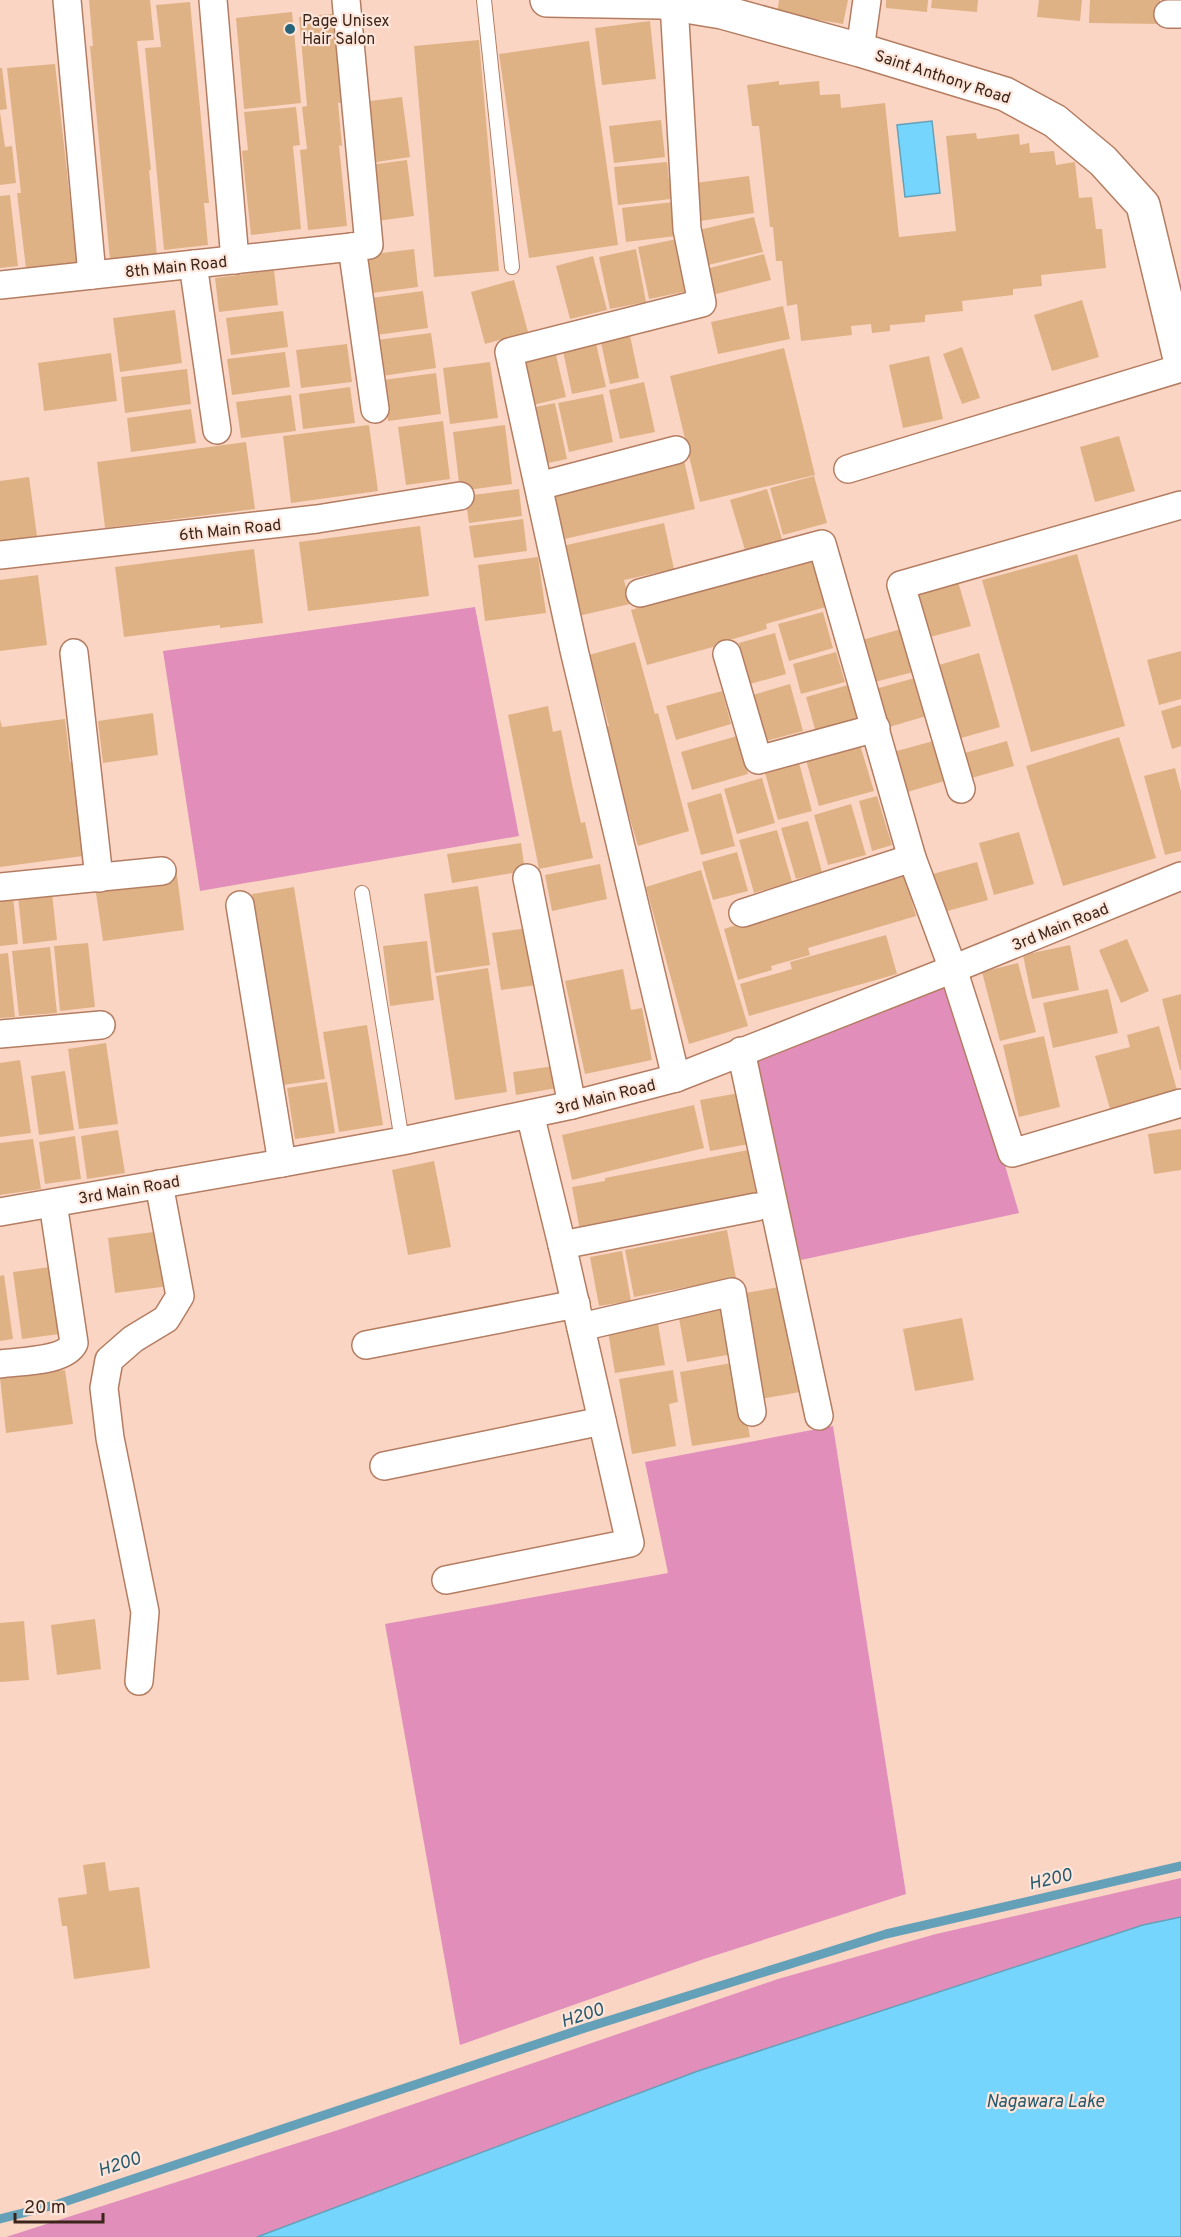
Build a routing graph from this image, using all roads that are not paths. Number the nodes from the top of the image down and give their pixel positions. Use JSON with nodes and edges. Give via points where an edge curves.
{"nodes":[{"id":1,"x":67,"y":0,"type":"edge"},
{"id":2,"x":213,"y":0,"type":"edge"},
{"id":3,"x":346,"y":0,"type":"edge"},
{"id":4,"x":484,"y":0,"type":"edge"},
{"id":5,"x":547,"y":0,"type":"edge"},
{"id":6,"x":867,"y":0,"type":"edge"},
{"id":7,"x":665,"y":2,"type":"edge"},
{"id":8,"x":715,"y":5,"type":"edge"},
{"id":9,"x":860,"y":50,"type":"junction"},
{"id":10,"x":352,"y":247,"type":"junction"},
{"id":11,"x":235,"y":260,"type":"junction"},
{"id":12,"x":193,"y":264,"type":"junction"},
{"id":13,"x":512,"y":267,"type":"dead end"},
{"id":14,"x":92,"y":275,"type":"junction"},
{"id":15,"x":0,"y":285,"type":"edge"},
{"id":16,"x":1181,"y":363,"type":"edge"},
{"id":17,"x":1181,"y":368,"type":"edge"},
{"id":18,"x":375,"y":409,"type":"dead end"},
{"id":19,"x":218,"y":430,"type":"dead end"},
{"id":20,"x":676,"y":450,"type":"dead end"},
{"id":21,"x":848,"y":469,"type":"dead end"},
{"id":22,"x":538,"y":486,"type":"junction"},
{"id":23,"x":460,"y":496,"type":"dead end"},
{"id":24,"x":1181,"y":505,"type":"edge"},
{"id":25,"x":0,"y":555,"type":"edge"},
{"id":26,"x":640,"y":593,"type":"dead end"},
{"id":27,"x":74,"y":653,"type":"dead end"},
{"id":28,"x":727,"y":654,"type":"dead end"},
{"id":29,"x":876,"y":728,"type":"junction"},
{"id":30,"x":961,"y":789,"type":"dead end"},
{"id":31,"x":912,"y":858,"type":"junction"},
{"id":32,"x":162,"y":871,"type":"dead end"},
{"id":33,"x":1181,"y":876,"type":"edge"},
{"id":34,"x":99,"y":878,"type":"junction"},
{"id":35,"x":527,"y":878,"type":"dead end"},
{"id":36,"x":0,"y":887,"type":"edge"},
{"id":37,"x":362,"y":893,"type":"dead end"},
{"id":38,"x":240,"y":905,"type":"dead end"},
{"id":39,"x":743,"y":913,"type":"dead end"},
{"id":40,"x":953,"y":969,"type":"junction"},
{"id":41,"x":101,"y":1025,"type":"dead end"},
{"id":42,"x":0,"y":1034,"type":"edge"},
{"id":43,"x":741,"y":1051,"type":"junction"},
{"id":44,"x":676,"y":1078,"type":"junction"},
{"id":45,"x":1181,"y":1103,"type":"edge"},
{"id":46,"x":572,"y":1105,"type":"junction"},
{"id":47,"x":530,"y":1114,"type":"junction"},
{"id":48,"x":402,"y":1141,"type":"junction"},
{"id":49,"x":282,"y":1163,"type":"junction"},
{"id":50,"x":159,"y":1184,"type":"junction"},
{"id":51,"x":53,"y":1203,"type":"junction"},
{"id":52,"x":756,"y":1208,"type":"dead end"},
{"id":53,"x":0,"y":1212,"type":"edge"},
{"id":54,"x":562,"y":1245,"type":"junction"},
{"id":55,"x":579,"y":1316,"type":"junction"},
{"id":56,"x":366,"y":1345,"type":"dead end"},
{"id":57,"x":0,"y":1364,"type":"edge"},
{"id":58,"x":752,"y":1412,"type":"dead end"},
{"id":59,"x":819,"y":1416,"type":"dead end"},
{"id":60,"x":602,"y":1421,"type":"junction"},
{"id":61,"x":384,"y":1466,"type":"dead end"},
{"id":62,"x":446,"y":1580,"type":"dead end"},
{"id":63,"x":139,"y":1681,"type":"dead end"}],
"edges":[{"from":1,"to":14,"type":"street"},
{"from":2,"to":11,"type":"street"},
{"from":3,"to":10,"type":"street","via":[[369,245]]},
{"from":4,"to":13,"type":"lane"},
{"from":5,"to":7,"type":"street","name":"Saint Anthony Road"},
{"from":6,"to":9,"type":"street"},
{"from":7,"to":8,"type":"street","name":"Saint Anthony Road"},
{"from":7,"to":22,"type":"street","via":[[687,229],[702,303],[509,352]]},
{"from":8,"to":9,"type":"street","name":"Saint Anthony Road"},
{"from":9,"to":16,"type":"street","name":"Saint Anthony Road","via":[[1005,94],[1055,121],[1103,161],[1143,206]]},
{"from":10,"to":11,"type":"street","name":"8th Main Road"},
{"from":10,"to":18,"type":"street"},
{"from":11,"to":12,"type":"street","name":"8th Main Road"},
{"from":12,"to":14,"type":"street","name":"8th Main Road"},
{"from":12,"to":19,"type":"street"},
{"from":14,"to":15,"type":"street","name":"8th Main Road"},
{"from":17,"to":21,"type":"street"},
{"from":20,"to":22,"type":"street"},
{"from":22,"to":44,"type":"street"},
{"from":23,"to":25,"type":"street","name":"6th Main Road","via":[[317,519]]},
{"from":24,"to":30,"type":"street","via":[[901,585]]},
{"from":26,"to":29,"type":"street","via":[[822,544]]},
{"from":27,"to":34,"type":"street"},
{"from":28,"to":29,"type":"street","via":[[758,760]]},
{"from":29,"to":31,"type":"street"},
{"from":31,"to":39,"type":"street"},
{"from":31,"to":40,"type":"street"},
{"from":32,"to":34,"type":"street"},
{"from":33,"to":40,"type":"street","name":"3rd Main Road"},
{"from":34,"to":36,"type":"street"},
{"from":35,"to":46,"type":"street"},
{"from":37,"to":48,"type":"lane"},
{"from":38,"to":49,"type":"street"},
{"from":40,"to":43,"type":"street","name":"3rd Main Road"},
{"from":40,"to":45,"type":"street","via":[[1012,1153]]},
{"from":41,"to":42,"type":"street"},
{"from":43,"to":44,"type":"street","name":"3rd Main Road"},
{"from":43,"to":59,"type":"street"},
{"from":44,"to":46,"type":"street","name":"3rd Main Road"},
{"from":46,"to":47,"type":"street","name":"3rd Main Road"},
{"from":47,"to":48,"type":"street","name":"3rd Main Road"},
{"from":47,"to":54,"type":"street"},
{"from":48,"to":49,"type":"street","name":"3rd Main Road"},
{"from":49,"to":50,"type":"street","name":"3rd Main Road"},
{"from":50,"to":51,"type":"street","name":"3rd Main Road"},
{"from":50,"to":63,"type":"street","via":[[180,1296],[166,1319],[133,1339],[109,1360],[104,1388],[110,1438],[145,1611]]},
{"from":51,"to":53,"type":"street","name":"3rd Main Road"},
{"from":51,"to":57,"type":"street","via":[[74,1343],[60,1356]]},
{"from":52,"to":54,"type":"street"},
{"from":54,"to":55,"type":"street"},
{"from":55,"to":56,"type":"street"},
{"from":55,"to":58,"type":"street","via":[[732,1292]]},
{"from":55,"to":60,"type":"street"},
{"from":60,"to":61,"type":"street"},
{"from":60,"to":62,"type":"street","via":[[630,1543]]}]}
